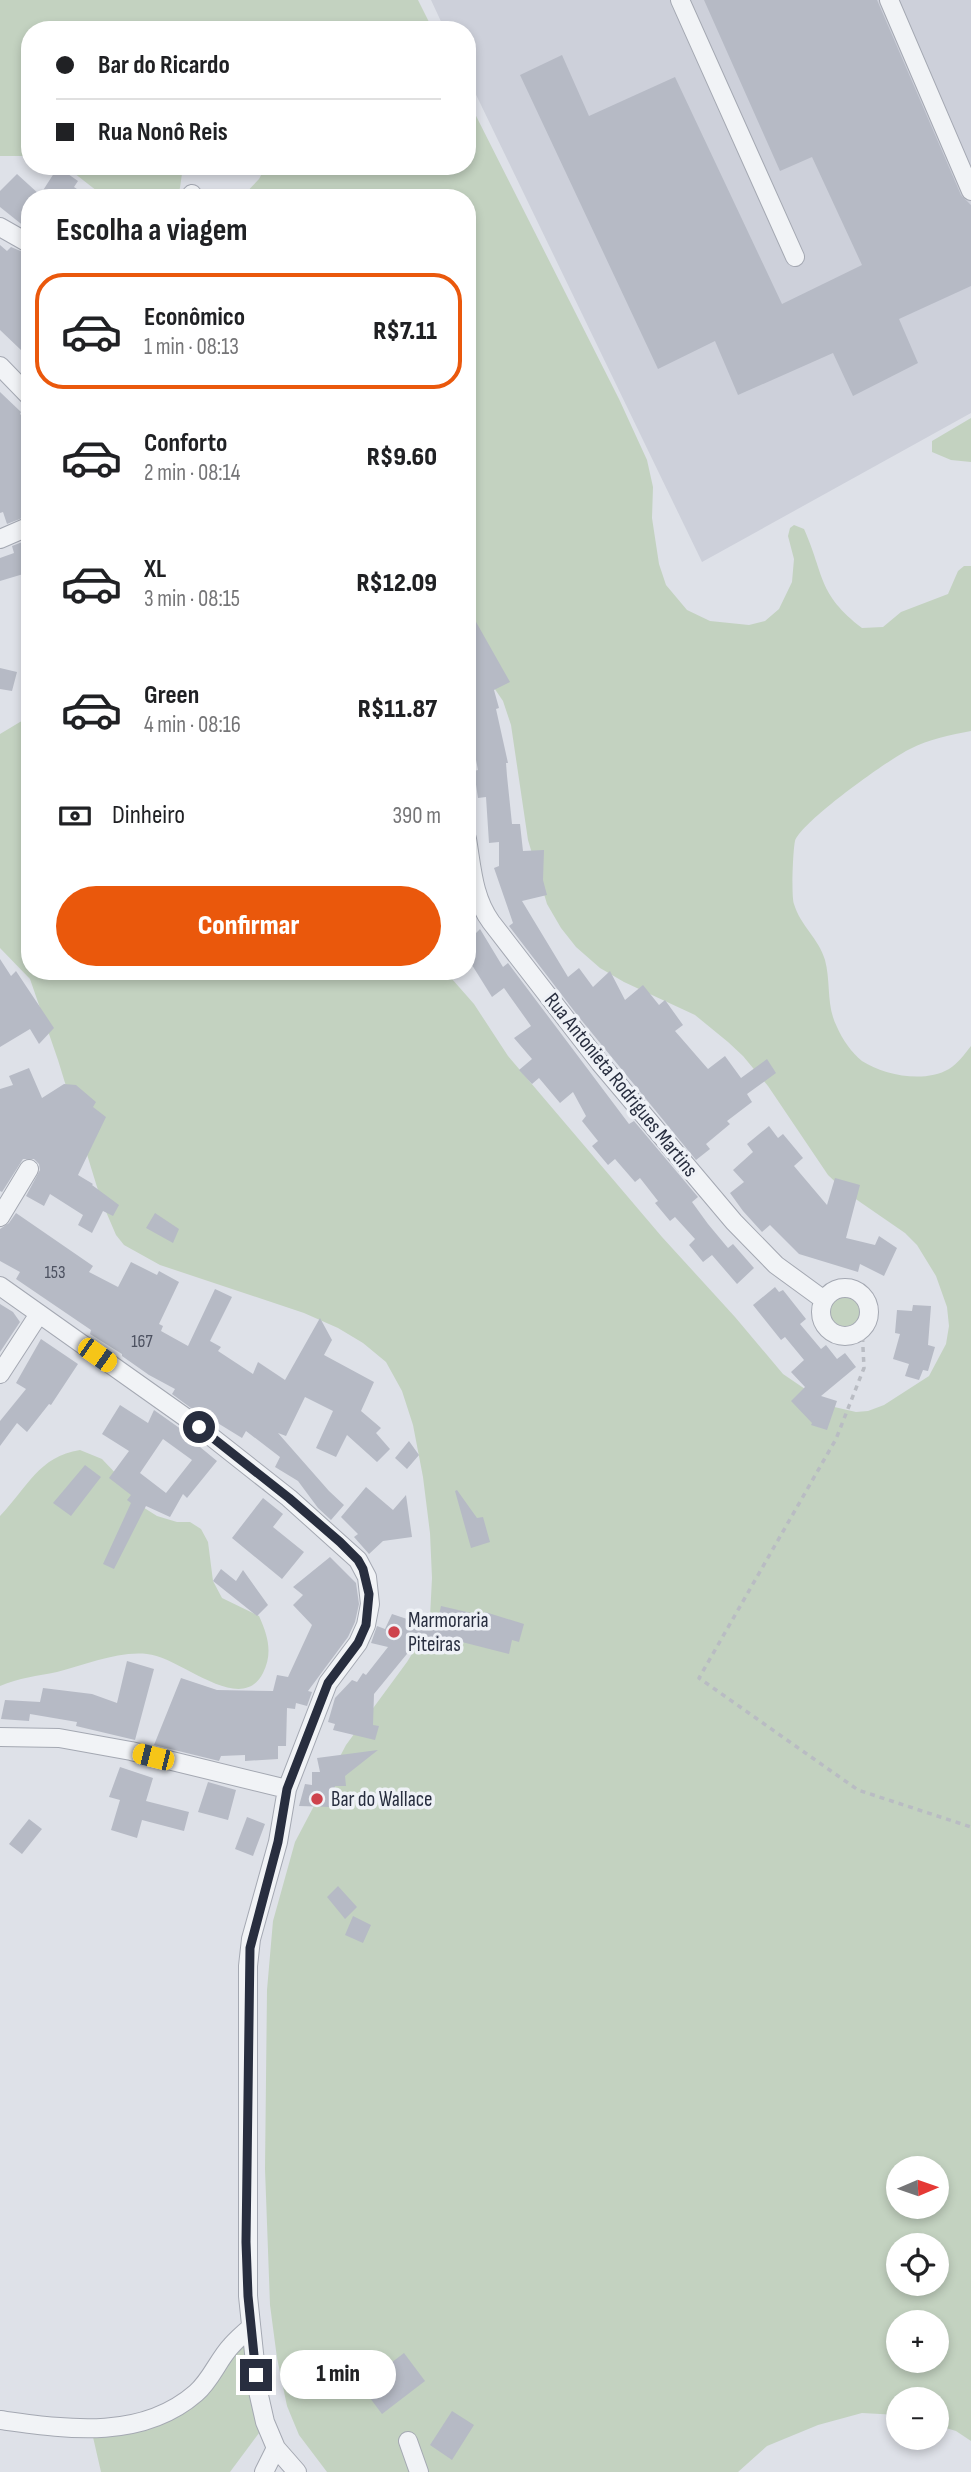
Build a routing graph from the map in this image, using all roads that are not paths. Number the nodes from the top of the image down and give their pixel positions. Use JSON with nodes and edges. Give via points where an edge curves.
{"nodes":[{"id":1,"x":680,"y":0,"type":"edge"},
{"id":2,"x":889,"y":0,"type":"edge"},
{"id":3,"x":971,"y":191,"type":"edge"},
{"id":4,"x":0,"y":227,"type":"edge"},
{"id":5,"x":21,"y":239,"type":"edge"},
{"id":6,"x":795,"y":257,"type":"dead end"},
{"id":7,"x":0,"y":366,"type":"edge"},
{"id":8,"x":21,"y":388,"type":"edge"},
{"id":9,"x":21,"y":530,"type":"edge"},
{"id":10,"x":0,"y":539,"type":"edge"},
{"id":11,"x":476,"y":892,"type":"edge"},
{"id":12,"x":29,"y":1169,"type":"dead end"},
{"id":13,"x":0,"y":1217,"type":"edge"},
{"id":14,"x":0,"y":1286,"type":"edge"},
{"id":15,"x":824,"y":1300,"type":"junction"},
{"id":16,"x":39,"y":1314,"type":"junction"},
{"id":17,"x":0,"y":1374,"type":"edge"},
{"id":18,"x":0,"y":1737,"type":"edge"},
{"id":19,"x":287,"y":1789,"type":"junction"},
{"id":20,"x":251,"y":2327,"type":"junction"},
{"id":21,"x":0,"y":2420,"type":"edge"},
{"id":22,"x":408,"y":2441,"type":"dead end"},
{"id":23,"x":276,"y":2448,"type":"junction"},
{"id":24,"x":264,"y":2472,"type":"edge"},
{"id":25,"x":297,"y":2472,"type":"edge"},
{"id":26,"x":419,"y":2472,"type":"edge"}],
"edges":[{"from":1,"to":6,"type":"street"},
{"from":2,"to":3,"type":"street"},
{"from":4,"to":5,"type":"street"},
{"from":7,"to":8,"type":"street"},
{"from":9,"to":10,"type":"street"},
{"from":11,"to":15,"type":"street","name":"Rua Antonieta Rodrigues Martins","via":[[480,907],[600,1063],[734,1222],[776,1265]]},
{"from":12,"to":13,"type":"street"},
{"from":14,"to":16,"type":"street"},
{"from":15,"to":15,"type":"street","via":[[840,1288],[860,1293],[868,1307],[862,1328],[847,1335],[831,1331],[822,1317]]},
{"from":16,"to":17,"type":"street"},
{"from":16,"to":19,"type":"street","via":[[219,1443],[340,1542],[363,1569],[369,1594],[366,1625],[328,1683]]},
{"from":18,"to":19,"type":"street","via":[[59,1738],[131,1751]]},
{"from":19,"to":20,"type":"street","via":[[248,1966],[246,2242]]},
{"from":20,"to":21,"type":"street","via":[[197,2392],[151,2419],[77,2430]]},
{"from":20,"to":23,"type":"street","via":[[258,2391]]},
{"from":22,"to":26,"type":"street"},
{"from":23,"to":24,"type":"street"},
{"from":23,"to":25,"type":"street"}]}
